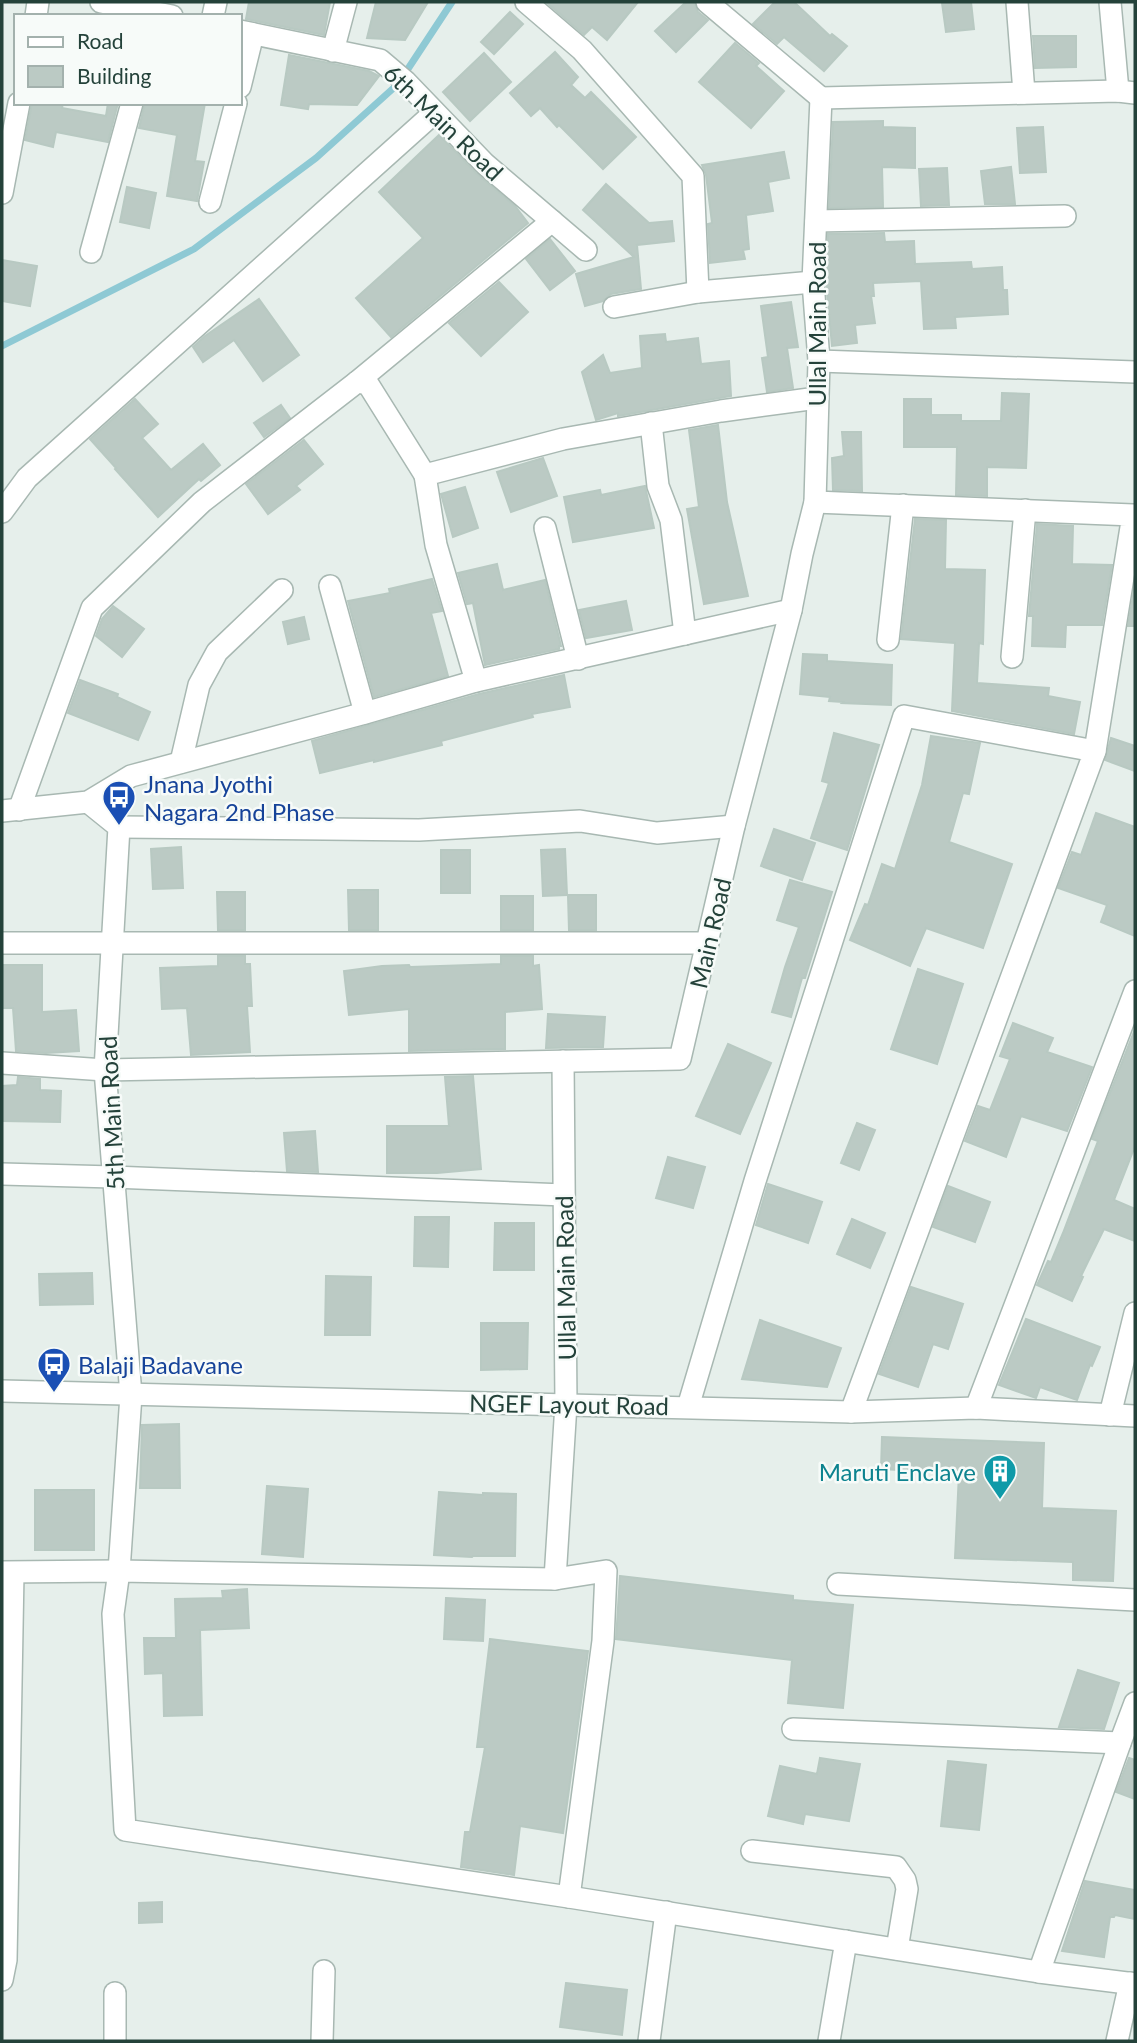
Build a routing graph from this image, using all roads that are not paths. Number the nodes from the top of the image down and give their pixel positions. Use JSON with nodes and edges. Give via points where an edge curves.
{"nodes":[{"id":1,"x":102,"y":2,"type":"edge"},
{"id":2,"x":346,"y":2,"type":"edge"},
{"id":3,"x":526,"y":2,"type":"edge"},
{"id":4,"x":706,"y":2,"type":"edge"},
{"id":5,"x":1017,"y":2,"type":"edge"},
{"id":6,"x":1110,"y":2,"type":"edge"},
{"id":7,"x":157,"y":14,"type":"edge"},
{"id":8,"x":246,"y":32,"type":"edge"},
{"id":9,"x":333,"y":51,"type":"junction"},
{"id":10,"x":242,"y":69,"type":"edge"},
{"id":11,"x":1127,"y":92,"type":"edge"},
{"id":12,"x":1024,"y":93,"type":"junction"},
{"id":13,"x":821,"y":98,"type":"junction"},
{"id":14,"x":19,"y":105,"type":"edge"},
{"id":15,"x":131,"y":105,"type":"edge"},
{"id":16,"x":235,"y":105,"type":"edge"},
{"id":17,"x":434,"y":113,"type":"junction"},
{"id":18,"x":2,"y":193,"type":"edge"},
{"id":19,"x":210,"y":202,"type":"dead end"},
{"id":20,"x":1065,"y":216,"type":"dead end"},
{"id":21,"x":552,"y":221,"type":"junction"},
{"id":22,"x":816,"y":221,"type":"junction"},
{"id":23,"x":586,"y":250,"type":"dead end"},
{"id":24,"x":91,"y":251,"type":"dead end"},
{"id":25,"x":813,"y":282,"type":"junction"},
{"id":26,"x":698,"y":292,"type":"junction"},
{"id":27,"x":614,"y":307,"type":"dead end"},
{"id":28,"x":819,"y":361,"type":"junction"},
{"id":29,"x":1135,"y":372,"type":"edge"},
{"id":30,"x":357,"y":382,"type":"junction"},
{"id":31,"x":817,"y":398,"type":"junction"},
{"id":32,"x":651,"y":423,"type":"junction"},
{"id":33,"x":425,"y":475,"type":"junction"},
{"id":34,"x":815,"y":502,"type":"junction"},
{"id":35,"x":903,"y":505,"type":"junction"},
{"id":36,"x":1025,"y":510,"type":"junction"},
{"id":37,"x":2,"y":513,"type":"edge"},
{"id":38,"x":1134,"y":515,"type":"edge"},
{"id":39,"x":545,"y":528,"type":"dead end"},
{"id":40,"x":330,"y":586,"type":"dead end"},
{"id":41,"x":282,"y":590,"type":"dead end"},
{"id":42,"x":791,"y":610,"type":"junction"},
{"id":43,"x":685,"y":635,"type":"junction"},
{"id":44,"x":888,"y":640,"type":"dead end"},
{"id":45,"x":1012,"y":657,"type":"dead end"},
{"id":46,"x":578,"y":659,"type":"junction"},
{"id":47,"x":476,"y":681,"type":"junction"},
{"id":48,"x":770,"y":695,"type":"joint"},
{"id":49,"x":365,"y":713,"type":"junction"},
{"id":50,"x":1095,"y":751,"type":"junction"},
{"id":51,"x":181,"y":762,"type":"junction"},
{"id":52,"x":88,"y":802,"type":"junction"},
{"id":53,"x":11,"y":810,"type":"edge"},
{"id":54,"x":734,"y":826,"type":"junction"},
{"id":55,"x":119,"y":827,"type":"junction"},
{"id":56,"x":112,"y":942,"type":"junction"},
{"id":57,"x":2,"y":943,"type":"edge"},
{"id":58,"x":708,"y":943,"type":"junction"},
{"id":59,"x":1135,"y":991,"type":"edge"},
{"id":60,"x":563,"y":1061,"type":"junction"},
{"id":61,"x":2,"y":1063,"type":"edge"},
{"id":62,"x":105,"y":1070,"type":"junction"},
{"id":63,"x":2,"y":1174,"type":"edge"},
{"id":64,"x":113,"y":1177,"type":"junction"},
{"id":65,"x":564,"y":1195,"type":"junction"},
{"id":66,"x":1135,"y":1313,"type":"edge"},
{"id":67,"x":2,"y":1391,"type":"edge"},
{"id":68,"x":131,"y":1395,"type":"junction"},
{"id":69,"x":566,"y":1404,"type":"junction"},
{"id":70,"x":688,"y":1407,"type":"junction"},
{"id":71,"x":976,"y":1408,"type":"junction"},
{"id":72,"x":851,"y":1412,"type":"junction"},
{"id":73,"x":1110,"y":1415,"type":"junction"},
{"id":74,"x":1135,"y":1416,"type":"edge"},
{"id":75,"x":119,"y":1571,"type":"junction"},
{"id":76,"x":7,"y":1572,"type":"edge"},
{"id":77,"x":555,"y":1579,"type":"junction"},
{"id":78,"x":838,"y":1584,"type":"dead end"},
{"id":79,"x":1135,"y":1600,"type":"edge"},
{"id":80,"x":1135,"y":1703,"type":"edge"},
{"id":81,"x":7,"y":1704,"type":"edge"},
{"id":82,"x":793,"y":1729,"type":"dead end"},
{"id":83,"x":1119,"y":1742,"type":"junction"},
{"id":84,"x":5,"y":1829,"type":"edge"},
{"id":85,"x":752,"y":1851,"type":"dead end"},
{"id":86,"x":569,"y":1897,"type":"junction"},
{"id":87,"x":666,"y":1913,"type":"junction"},
{"id":88,"x":846,"y":1941,"type":"junction"},
{"id":89,"x":897,"y":1950,"type":"junction"},
{"id":90,"x":3,"y":1967,"type":"edge"},
{"id":91,"x":324,"y":1971,"type":"dead end"},
{"id":92,"x":1039,"y":1972,"type":"junction"},
{"id":93,"x":1133,"y":1983,"type":"edge"},
{"id":94,"x":115,"y":1993,"type":"dead end"},
{"id":95,"x":115,"y":2041,"type":"edge"},
{"id":96,"x":322,"y":2041,"type":"edge"},
{"id":97,"x":649,"y":2041,"type":"edge"},
{"id":98,"x":829,"y":2041,"type":"edge"},
{"id":99,"x":1116,"y":2041,"type":"edge"}],
"edges":[{"from":1,"to":7,"type":"street"},
{"from":2,"to":9,"type":"street"},
{"from":3,"to":26,"type":"street","via":[[582,50],[693,176]]},
{"from":4,"to":13,"type":"street"},
{"from":5,"to":12,"type":"street"},
{"from":6,"to":11,"type":"street"},
{"from":8,"to":9,"type":"street","name":"6th Main Road"},
{"from":8,"to":10,"type":"street"},
{"from":9,"to":17,"type":"street","name":"6th Main Road","via":[[380,61]]},
{"from":11,"to":12,"type":"street"},
{"from":12,"to":13,"type":"street"},
{"from":13,"to":22,"type":"street","name":"Ullal Main Road"},
{"from":14,"to":18,"type":"street"},
{"from":15,"to":24,"type":"street"},
{"from":16,"to":19,"type":"street"},
{"from":17,"to":21,"type":"street","name":"6th Main Road"},
{"from":17,"to":37,"type":"street","via":[[27,478]]},
{"from":20,"to":22,"type":"street"},
{"from":21,"to":23,"type":"street","name":"6th Main Road"},
{"from":21,"to":30,"type":"street"},
{"from":22,"to":25,"type":"street","name":"Ullal Main Road"},
{"from":25,"to":26,"type":"street"},
{"from":25,"to":28,"type":"street","name":"Ullal Main Road"},
{"from":26,"to":27,"type":"street"},
{"from":28,"to":29,"type":"street"},
{"from":28,"to":31,"type":"street","name":"Ullal Main Road"},
{"from":30,"to":33,"type":"street","via":[[368,384]]},
{"from":30,"to":53,"type":"street","via":[[202,502],[92,608]]},
{"from":31,"to":32,"type":"street"},
{"from":31,"to":34,"type":"street","name":"Ullal Main Road"},
{"from":32,"to":33,"type":"street","via":[[563,439]]},
{"from":32,"to":43,"type":"street","via":[[658,486],[671,520]]},
{"from":33,"to":47,"type":"street","via":[[436,545]]},
{"from":34,"to":35,"type":"street"},
{"from":34,"to":42,"type":"street","name":"Ullal Main Road"},
{"from":35,"to":36,"type":"street"},
{"from":35,"to":44,"type":"street"},
{"from":36,"to":38,"type":"street"},
{"from":36,"to":45,"type":"street"},
{"from":38,"to":50,"type":"street"},
{"from":39,"to":46,"type":"street"},
{"from":40,"to":49,"type":"street"},
{"from":41,"to":51,"type":"street","via":[[217,652],[199,685]]},
{"from":42,"to":43,"type":"street"},
{"from":42,"to":48,"type":"street","name":"Ullal Main Road"},
{"from":43,"to":46,"type":"street"},
{"from":46,"to":47,"type":"street"},
{"from":47,"to":49,"type":"street"},
{"from":48,"to":54,"type":"street","name":"Main Road"},
{"from":49,"to":51,"type":"street"},
{"from":50,"to":70,"type":"street","via":[[904,716]]},
{"from":50,"to":72,"type":"street"},
{"from":51,"to":52,"type":"street","via":[[131,776]]},
{"from":52,"to":53,"type":"street"},
{"from":52,"to":55,"type":"street"},
{"from":54,"to":55,"type":"street","via":[[657,833],[580,821],[418,830]]},
{"from":54,"to":58,"type":"street","name":"Main Road"},
{"from":55,"to":56,"type":"street","name":"5th Main Road"},
{"from":56,"to":57,"type":"street"},
{"from":56,"to":58,"type":"street"},
{"from":56,"to":62,"type":"street","name":"5th Main Road"},
{"from":58,"to":60,"type":"street","name":"Main Road","via":[[680,1059]]},
{"from":59,"to":71,"type":"street"},
{"from":60,"to":62,"type":"street"},
{"from":60,"to":65,"type":"street","name":"Ullal Main Road"},
{"from":61,"to":62,"type":"street"},
{"from":62,"to":64,"type":"street","name":"5th Main Road"},
{"from":63,"to":64,"type":"street"},
{"from":64,"to":65,"type":"street"},
{"from":64,"to":68,"type":"street","name":"5th Main Road"},
{"from":65,"to":69,"type":"street","name":"Ullal Main Road"},
{"from":66,"to":73,"type":"street"},
{"from":67,"to":68,"type":"street","name":"NGEF Layout Road"},
{"from":68,"to":69,"type":"street","name":"NGEF Layout Road"},
{"from":68,"to":75,"type":"street","name":"5th Main Road"},
{"from":69,"to":70,"type":"street","name":"NGEF Layout Road"},
{"from":69,"to":77,"type":"street","name":"Ullal Main Road"},
{"from":70,"to":72,"type":"street","name":"NGEF Layout Road"},
{"from":71,"to":72,"type":"street","name":"NGEF Layout Road"},
{"from":71,"to":73,"type":"street","name":"NGEF Layout Road"},
{"from":73,"to":74,"type":"street","name":"NGEF Layout Road"},
{"from":75,"to":76,"type":"street"},
{"from":75,"to":77,"type":"street"},
{"from":75,"to":86,"type":"street","name":"5th Main Road","via":[[113,1614],[125,1830]]},
{"from":76,"to":81,"type":"street"},
{"from":77,"to":86,"type":"street","via":[[606,1571],[603,1641]]},
{"from":78,"to":79,"type":"street"},
{"from":80,"to":83,"type":"street"},
{"from":81,"to":84,"type":"street"},
{"from":82,"to":83,"type":"street"},
{"from":83,"to":92,"type":"street"},
{"from":84,"to":90,"type":"street"},
{"from":85,"to":89,"type":"street","via":[[896,1867],[907,1889]]},
{"from":86,"to":87,"type":"street"},
{"from":87,"to":88,"type":"street"},
{"from":87,"to":97,"type":"street"},
{"from":88,"to":89,"type":"street"},
{"from":88,"to":98,"type":"street"},
{"from":89,"to":92,"type":"street"},
{"from":91,"to":96,"type":"street"},
{"from":92,"to":93,"type":"street"},
{"from":93,"to":99,"type":"street"},
{"from":94,"to":95,"type":"street"}]}
